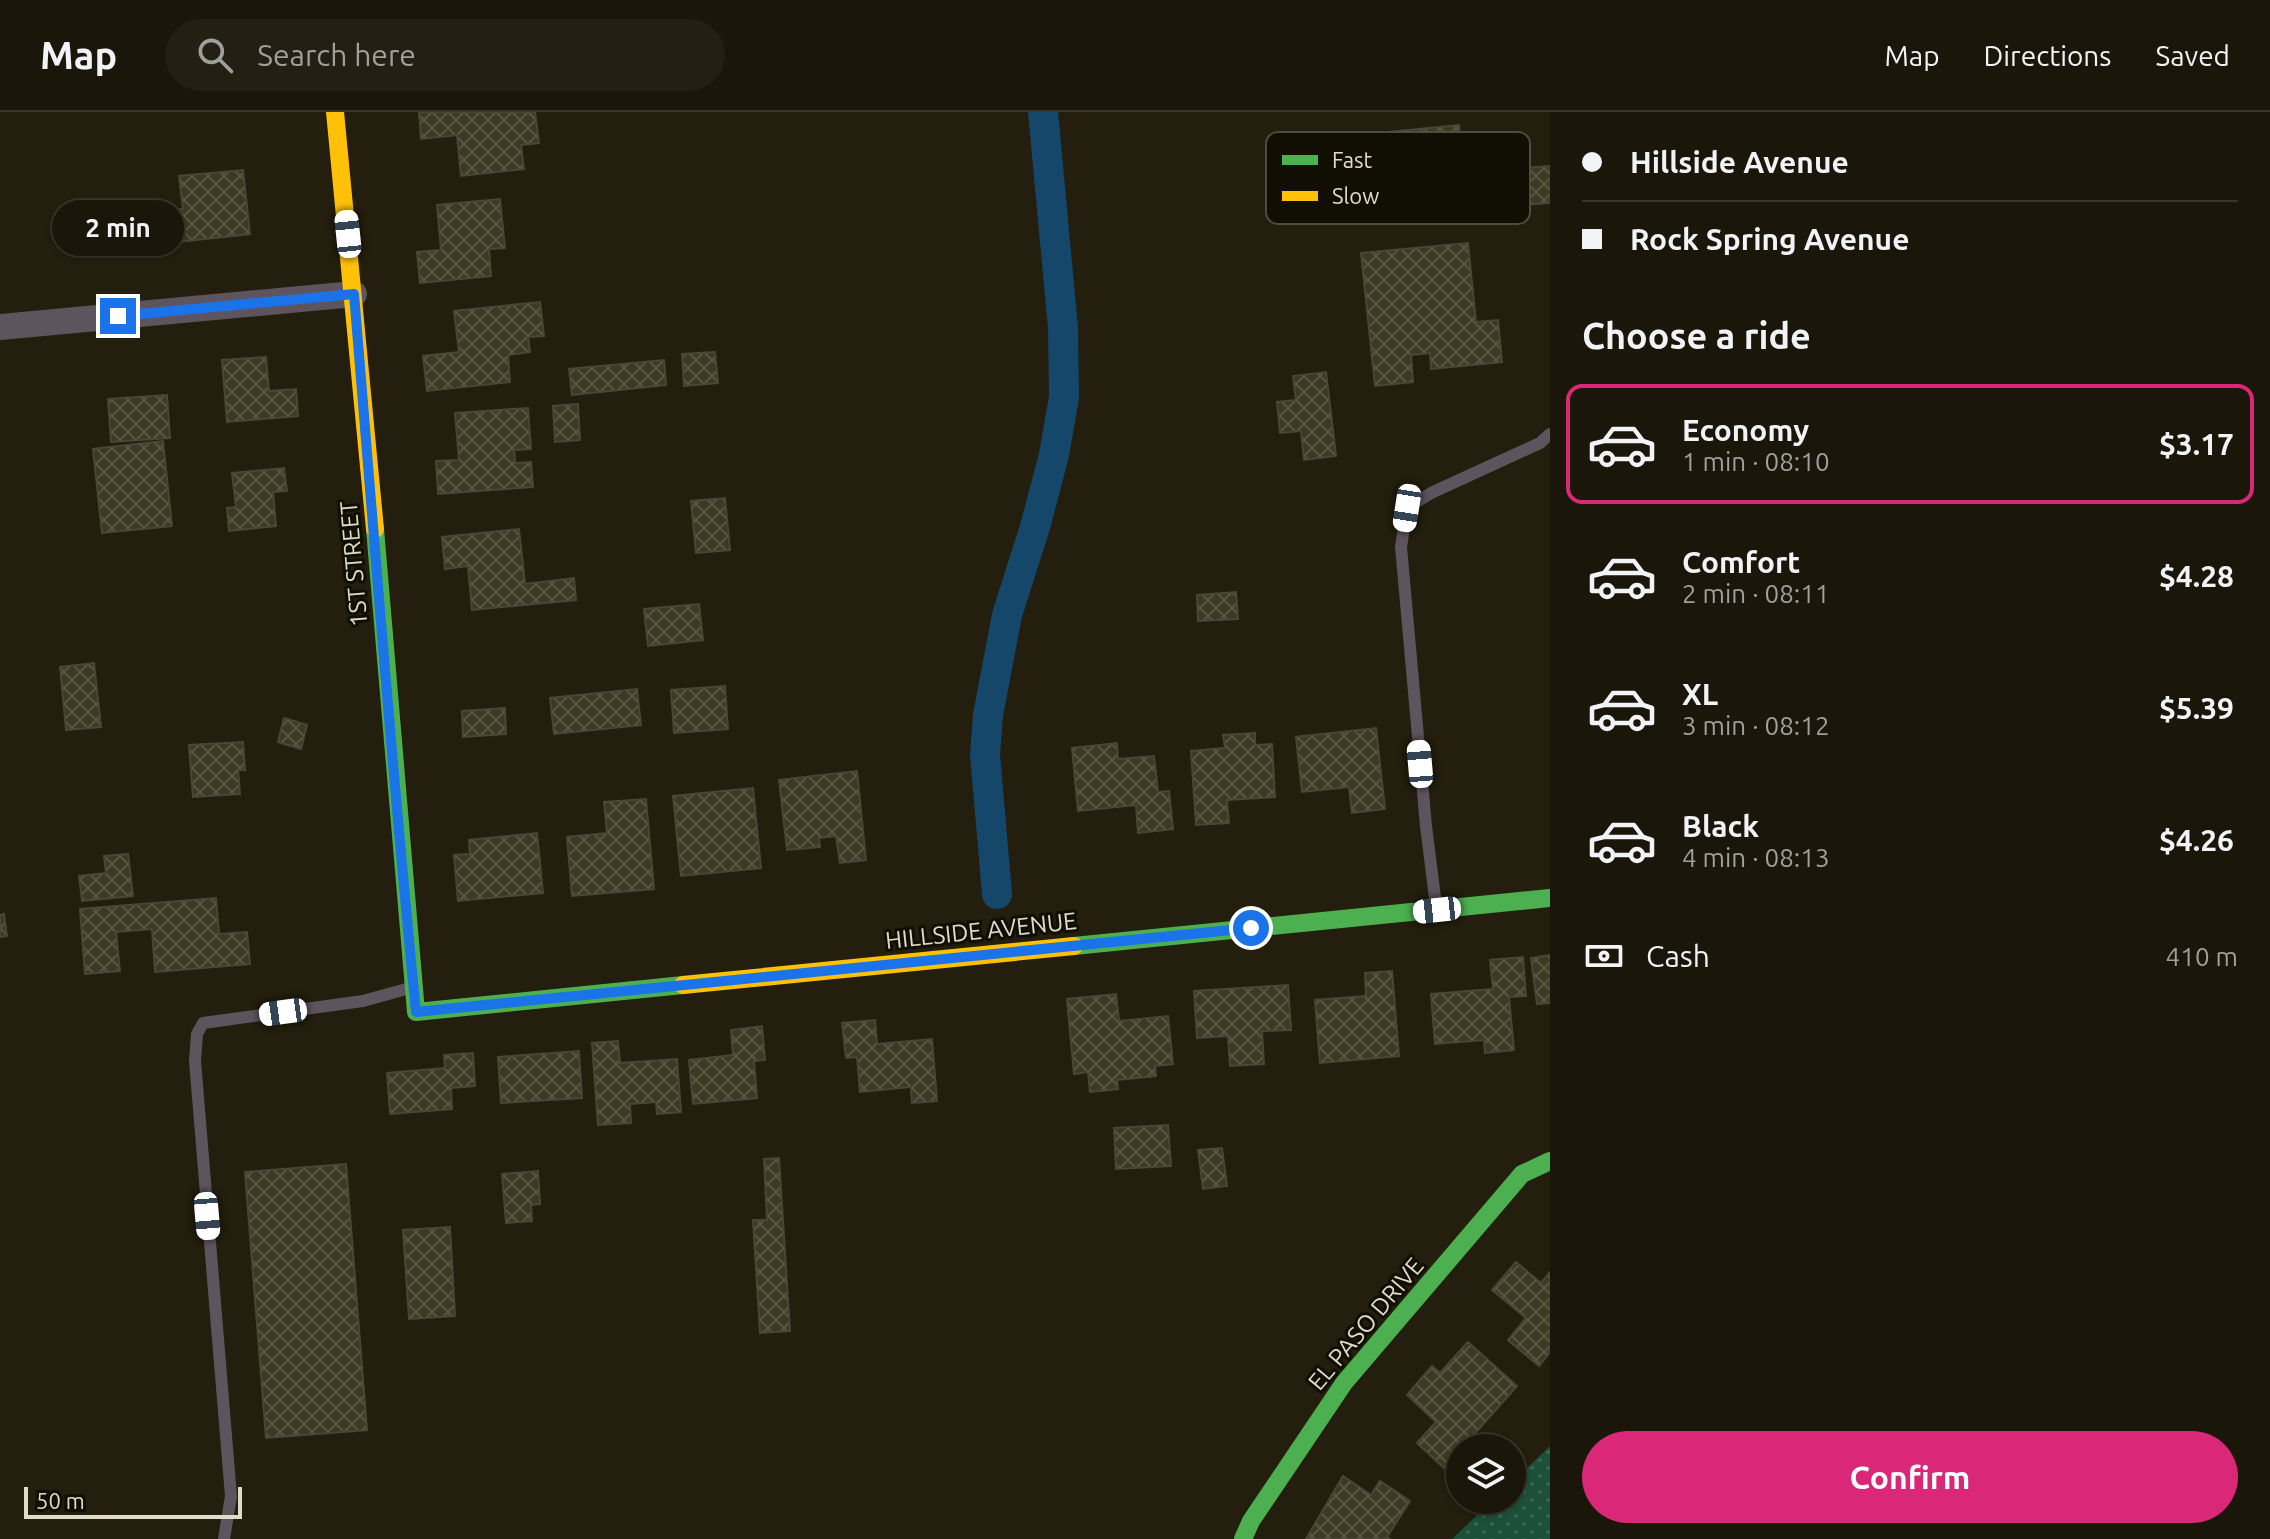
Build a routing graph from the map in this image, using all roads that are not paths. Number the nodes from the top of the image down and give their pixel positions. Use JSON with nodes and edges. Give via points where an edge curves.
{"nodes":[{"id":1,"x":335,"y":112,"type":"edge"},
{"id":2,"x":354,"y":294,"type":"junction"},
{"id":3,"x":0,"y":327,"type":"edge"},
{"id":4,"x":1550,"y":434,"type":"edge"},
{"id":5,"x":1550,"y":898,"type":"edge"},
{"id":6,"x":1437,"y":910,"type":"junction"},
{"id":7,"x":414,"y":987,"type":"junction"},
{"id":8,"x":416,"y":1012,"type":"joint"},
{"id":9,"x":1550,"y":1161,"type":"edge"},
{"id":10,"x":224,"y":1539,"type":"edge"},
{"id":11,"x":1243,"y":1539,"type":"edge"}],
"edges":[{"from":1,"to":2,"type":"street","name":"1ST STREET"},
{"from":2,"to":3,"type":"street"},
{"from":2,"to":7,"type":"street","name":"1ST STREET"},
{"from":4,"to":6,"type":"lane","via":[[1407,508],[1401,547]]},
{"from":5,"to":6,"type":"street","name":"HILLSIDE AVENUE"},
{"from":6,"to":8,"type":"street","name":"HILLSIDE AVENUE"},
{"from":7,"to":8,"type":"street","name":"1ST STREET"},
{"from":7,"to":10,"type":"lane","via":[[363,1001],[203,1023],[197,1034],[231,1496]]},
{"from":9,"to":11,"type":"street","name":"EL PASO DRIVE","via":[[1522,1174],[1344,1383]]}]}
